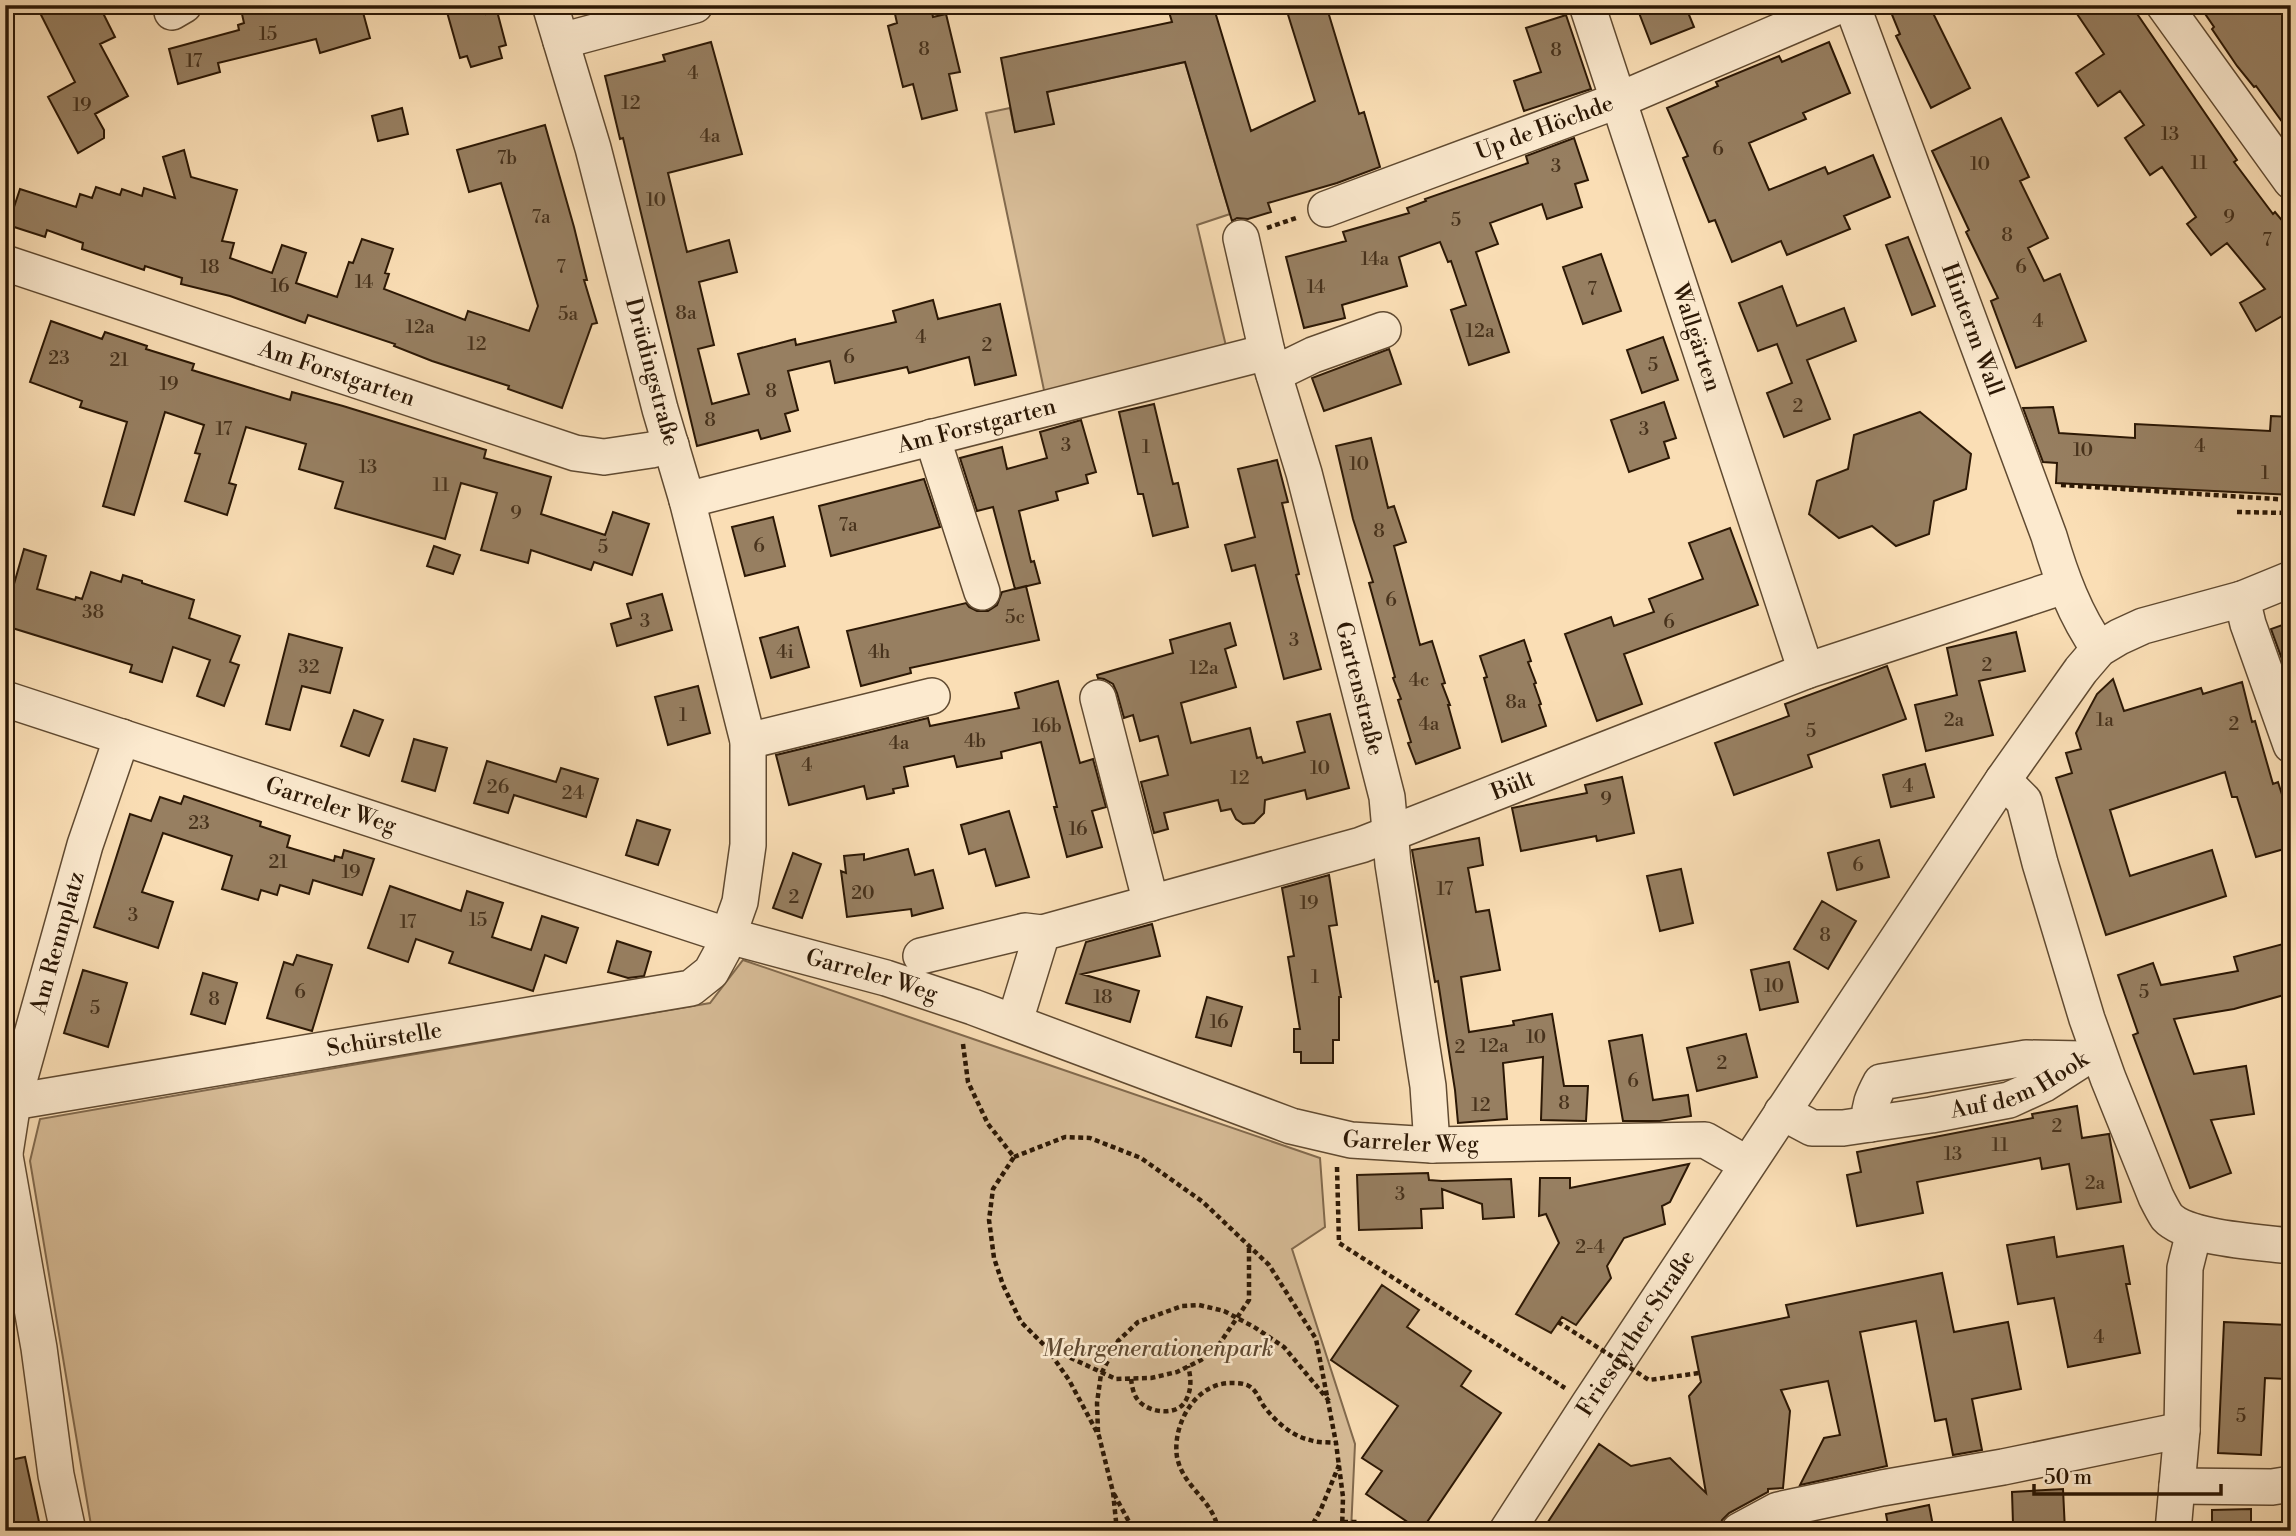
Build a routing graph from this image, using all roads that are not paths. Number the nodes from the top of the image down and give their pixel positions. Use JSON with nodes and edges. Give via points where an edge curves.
{"nodes":[{"id":1,"x":550,"y":5,"type":"edge"},
{"id":2,"x":695,"y":5,"type":"edge"},
{"id":3,"x":1587,"y":5,"type":"edge"},
{"id":4,"x":1840,"y":5,"type":"edge"},
{"id":5,"x":1852,"y":5,"type":"edge"},
{"id":6,"x":2164,"y":5,"type":"edge"},
{"id":7,"x":561,"y":41,"type":"junction"},
{"id":8,"x":1619,"y":100,"type":"junction"},
{"id":9,"x":2291,"y":181,"type":"edge"},
{"id":10,"x":1326,"y":209,"type":"road end"},
{"id":11,"x":1241,"y":238,"type":"road end"},
{"id":12,"x":5,"y":263,"type":"edge"},
{"id":13,"x":1384,"y":330,"type":"dead end"},
{"id":14,"x":1270,"y":363,"type":"junction"},
{"id":15,"x":933,"y":437,"type":"junction"},
{"id":16,"x":671,"y":445,"type":"junction"},
{"id":17,"x":687,"y":500,"type":"junction"},
{"id":18,"x":2291,"y":579,"type":"edge"},
{"id":19,"x":2064,"y":586,"type":"junction"},
{"id":20,"x":982,"y":593,"type":"dead end"},
{"id":21,"x":2242,"y":599,"type":"junction"},
{"id":22,"x":2099,"y":649,"type":"junction"},
{"id":23,"x":1806,"y":671,"type":"junction"},
{"id":24,"x":932,"y":696,"type":"dead end"},
{"id":25,"x":1098,"y":698,"type":"dead end"},
{"id":26,"x":5,"y":699,"type":"edge"},
{"id":27,"x":122,"y":737,"type":"junction"},
{"id":28,"x":748,"y":741,"type":"junction"},
{"id":29,"x":2291,"y":745,"type":"edge"},
{"id":30,"x":2003,"y":779,"type":"junction"},
{"id":31,"x":1392,"y":834,"type":"junction"},
{"id":32,"x":1151,"y":903,"type":"junction"},
{"id":33,"x":1042,"y":933,"type":"junction"},
{"id":34,"x":729,"y":936,"type":"junction"},
{"id":35,"x":921,"y":956,"type":"dead end"},
{"id":36,"x":1015,"y":1021,"type":"junction"},
{"id":37,"x":2090,"y":1054,"type":"junction"},
{"id":38,"x":9,"y":1101,"type":"edge"},
{"id":39,"x":1765,"y":1138,"type":"junction"},
{"id":40,"x":1432,"y":1145,"type":"junction"},
{"id":41,"x":5,"y":1154,"type":"edge"},
{"id":42,"x":10,"y":1214,"type":"edge"},
{"id":43,"x":2194,"y":1232,"type":"junction"},
{"id":44,"x":2291,"y":1246,"type":"edge"},
{"id":45,"x":2182,"y":1430,"type":"junction"},
{"id":46,"x":2291,"y":1484,"type":"edge"},
{"id":47,"x":2177,"y":1486,"type":"junction"},
{"id":48,"x":68,"y":1531,"type":"edge"},
{"id":49,"x":1507,"y":1531,"type":"edge"},
{"id":50,"x":1739,"y":1531,"type":"edge"},
{"id":51,"x":2173,"y":1531,"type":"edge"}],
"edges":[{"from":1,"to":7,"type":"street","name":"Drüdingstraße"},
{"from":2,"to":7,"type":"street"},
{"from":3,"to":8,"type":"street","name":"Wallgärten"},
{"from":4,"to":8,"type":"street","name":"Up de Höchde"},
{"from":5,"to":19,"type":"street","name":"Hinterm Wall"},
{"from":6,"to":9,"type":"street"},
{"from":7,"to":16,"type":"street","name":"Drüdingstraße"},
{"from":8,"to":10,"type":"street","name":"Up de Höchde"},
{"from":8,"to":23,"type":"street","name":"Wallgärten"},
{"from":11,"to":14,"type":"street","name":"Gartenstraße"},
{"from":12,"to":16,"type":"street","name":"Am Forstgarten","via":[[575,453],[604,457]]},
{"from":13,"to":14,"type":"street","name":"Am Forstgarten","via":[[1313,355]]},
{"from":14,"to":15,"type":"street","name":"Am Forstgarten"},
{"from":14,"to":31,"type":"street","name":"Gartenstraße","via":[[1311,500],[1387,797]]},
{"from":15,"to":17,"type":"street","name":"Am Forstgarten"},
{"from":15,"to":20,"type":"street"},
{"from":16,"to":17,"type":"street","name":"Drüdingstraße"},
{"from":17,"to":28,"type":"street","name":"Drüdingstraße"},
{"from":18,"to":21,"type":"street"},
{"from":19,"to":22,"type":"street","name":"Hinterm Wall"},
{"from":19,"to":23,"type":"street","name":"Bült"},
{"from":21,"to":22,"type":"street","via":[[2143,626]]},
{"from":21,"to":29,"type":"street"},
{"from":22,"to":30,"type":"street"},
{"from":23,"to":31,"type":"street","name":"Bült"},
{"from":24,"to":28,"type":"street"},
{"from":25,"to":32,"type":"street"},
{"from":26,"to":27,"type":"street","name":"Garreler Weg"},
{"from":27,"to":34,"type":"street","name":"Garreler Weg"},
{"from":27,"to":38,"type":"street","name":"Am Rennplatz"},
{"from":28,"to":34,"type":"street","name":"Drüdingstraße","via":[[748,845],[740,902]]},
{"from":30,"to":37,"type":"street","name":"Auf dem Hook","via":[[2024,801]]},
{"from":30,"to":39,"type":"street"},
{"from":31,"to":32,"type":"street","name":"Bült"},
{"from":31,"to":40,"type":"street","name":"Gartenstraße","via":[[1428,1086]]},
{"from":32,"to":33,"type":"street","name":"Bült"},
{"from":33,"to":35,"type":"street","name":"Bült","via":[[1025,932]]},
{"from":33,"to":36,"type":"street"},
{"from":34,"to":36,"type":"street","name":"Garreler Weg","via":[[886,978]]},
{"from":34,"to":38,"type":"street","name":"Schürstelle","via":[[710,971],[691,988]]},
{"from":36,"to":40,"type":"street","name":"Garreler Weg","via":[[1291,1126],[1351,1140]]},
{"from":37,"to":39,"type":"street","name":"Auf dem Hook","via":[[2009,1100]]},
{"from":37,"to":43,"type":"street","via":[[2167,1217]]},
{"from":38,"to":41,"type":"street","name":"Am Rennplatz"},
{"from":39,"to":40,"type":"street","name":"Garreler Weg"},
{"from":39,"to":49,"type":"street","name":"Friesoyther Straße"},
{"from":41,"to":42,"type":"street","name":"Am Rennplatz"},
{"from":42,"to":48,"type":"street","name":"Am Rennplatz","via":[[39,1348]]},
{"from":43,"to":44,"type":"street"},
{"from":43,"to":45,"type":"street","via":[[2185,1268]]},
{"from":45,"to":47,"type":"street"},
{"from":45,"to":50,"type":"street","via":[[1778,1510]]},
{"from":46,"to":47,"type":"street"},
{"from":47,"to":51,"type":"street"}]}
